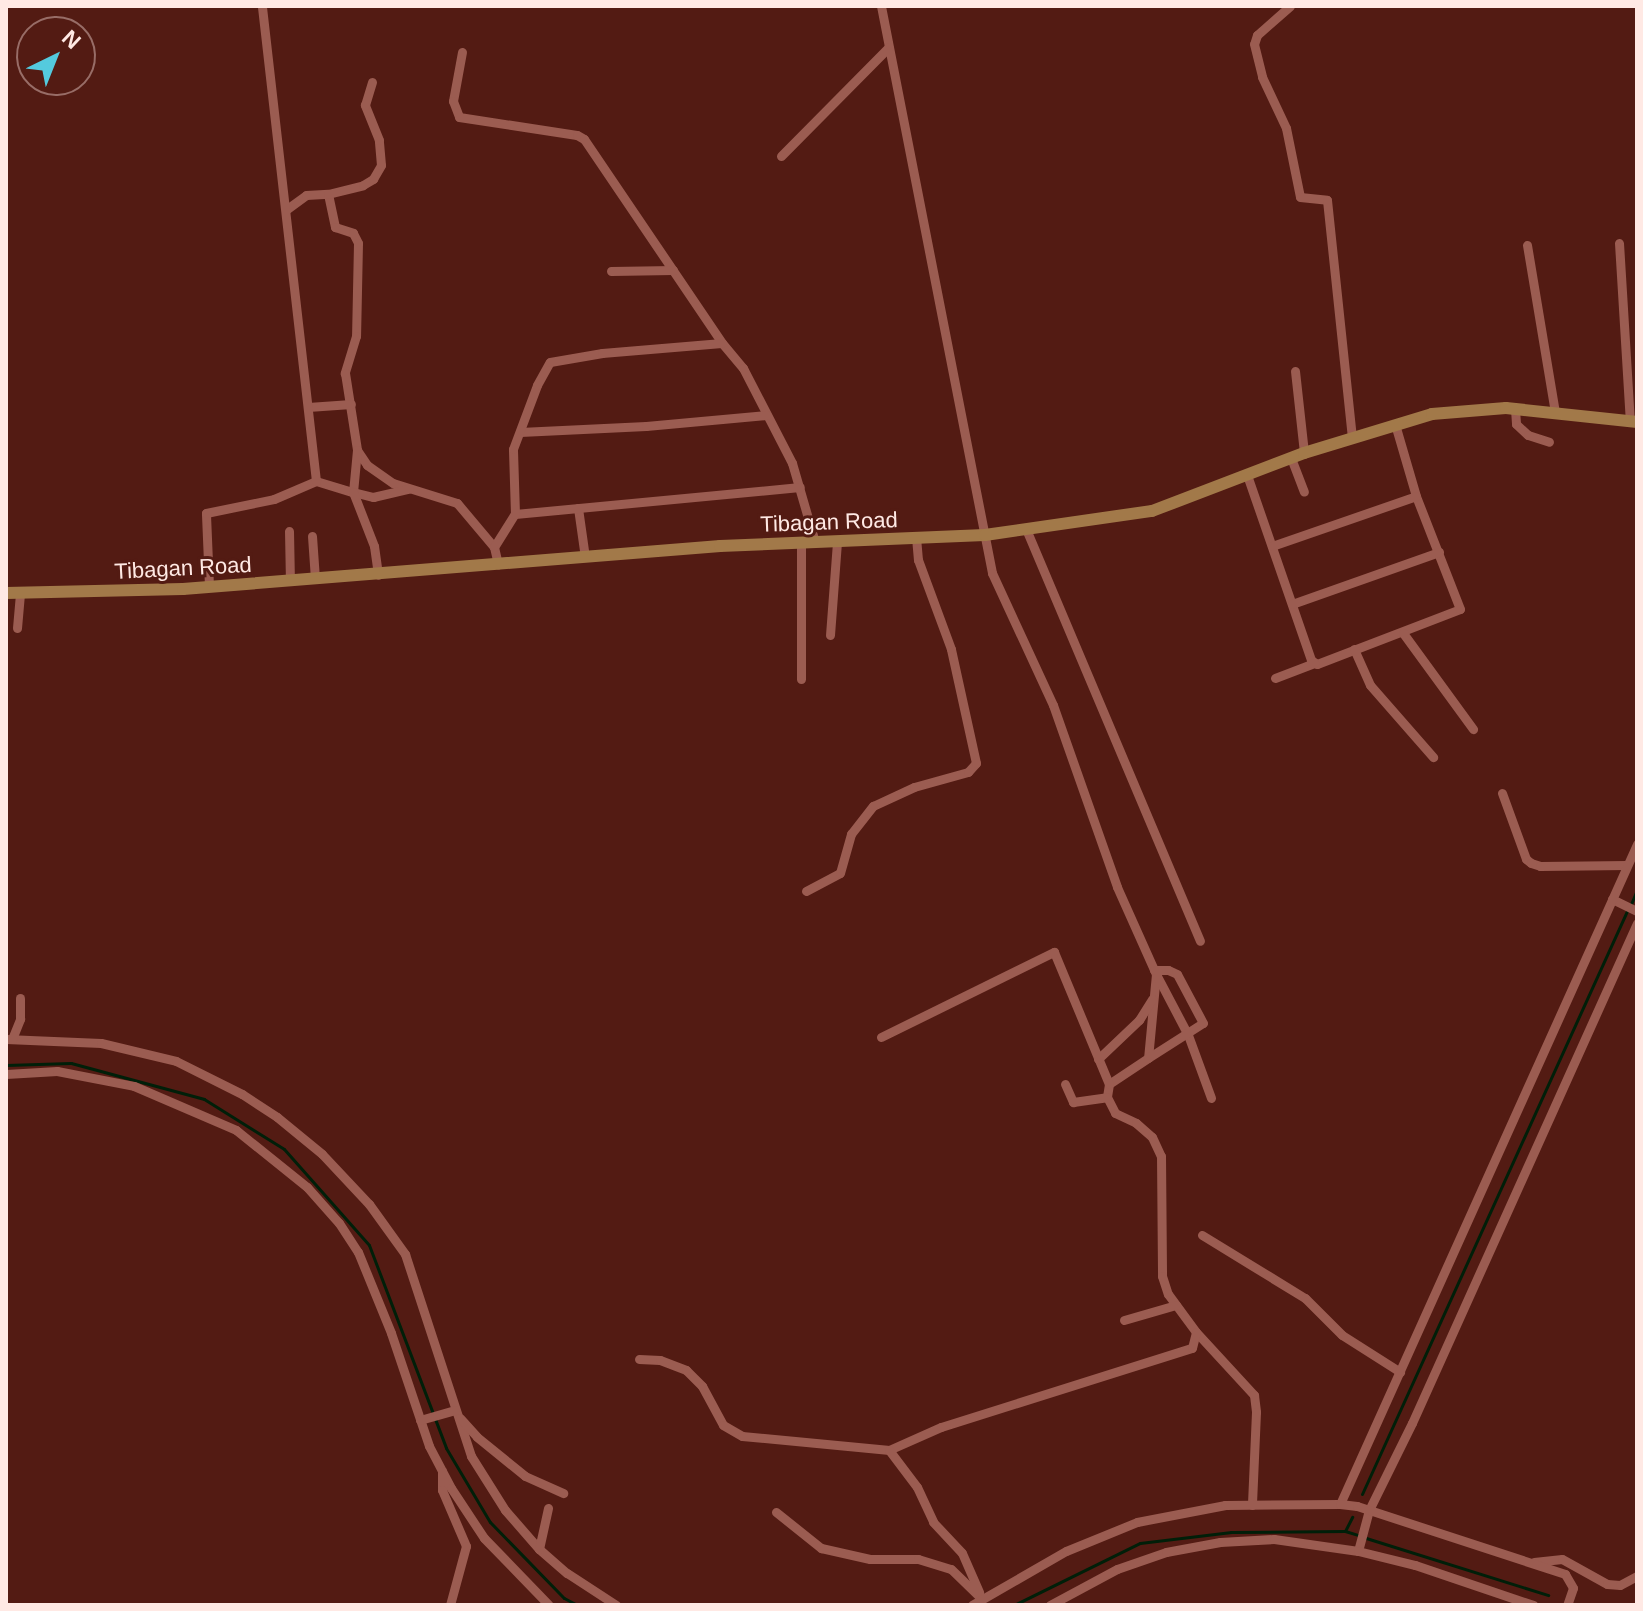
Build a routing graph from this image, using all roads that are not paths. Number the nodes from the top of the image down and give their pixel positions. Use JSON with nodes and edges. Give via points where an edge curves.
{"nodes":[{"id":1,"x":262,"y":6,"type":"edge"},
{"id":2,"x":881,"y":6,"type":"edge"},
{"id":3,"x":1290,"y":6,"type":"edge"},
{"id":4,"x":889,"y":47,"type":"junction"},
{"id":5,"x":462,"y":52,"type":"dead end"},
{"id":6,"x":372,"y":82,"type":"dead end"},
{"id":7,"x":781,"y":156,"type":"dead end"},
{"id":8,"x":328,"y":194,"type":"junction"},
{"id":9,"x":287,"y":209,"type":"junction"},
{"id":10,"x":1619,"y":243,"type":"dead end"},
{"id":11,"x":1527,"y":245,"type":"dead end"},
{"id":12,"x":673,"y":270,"type":"junction"},
{"id":13,"x":611,"y":271,"type":"dead end"},
{"id":14,"x":722,"y":343,"type":"junction"},
{"id":15,"x":1295,"y":371,"type":"dead end"},
{"id":16,"x":351,"y":404,"type":"junction"},
{"id":17,"x":308,"y":407,"type":"junction"},
{"id":18,"x":1515,"y":409,"type":"junction"},
{"id":19,"x":1555,"y":412,"type":"junction"},
{"id":20,"x":767,"y":415,"type":"junction"},
{"id":21,"x":1634,"y":422,"type":"edge"},
{"id":22,"x":1395,"y":424,"type":"junction"},
{"id":23,"x":520,"y":432,"type":"junction"},
{"id":24,"x":1352,"y":437,"type":"junction"},
{"id":25,"x":1549,"y":442,"type":"dead end"},
{"id":26,"x":357,"y":450,"type":"junction"},
{"id":27,"x":1304,"y":453,"type":"junction"},
{"id":28,"x":1291,"y":458,"type":"junction"},
{"id":29,"x":1247,"y":475,"type":"junction"},
{"id":30,"x":316,"y":481,"type":"junction"},
{"id":31,"x":800,"y":487,"type":"junction"},
{"id":32,"x":411,"y":489,"type":"junction"},
{"id":33,"x":353,"y":492,"type":"junction"},
{"id":34,"x":1304,"y":492,"type":"dead end"},
{"id":35,"x":1416,"y":496,"type":"junction"},
{"id":36,"x":578,"y":508,"type":"junction"},
{"id":37,"x":515,"y":514,"type":"junction"},
{"id":38,"x":1026,"y":529,"type":"junction"},
{"id":39,"x":289,"y":531,"type":"dead end"},
{"id":40,"x":985,"y":535,"type":"junction"},
{"id":41,"x":312,"y":536,"type":"dead end"},
{"id":42,"x":916,"y":538,"type":"junction"},
{"id":43,"x":837,"y":541,"type":"junction"},
{"id":44,"x":815,"y":542,"type":"junction"},
{"id":45,"x":801,"y":543,"type":"junction"},
{"id":46,"x":1272,"y":546,"type":"junction"},
{"id":47,"x":494,"y":547,"type":"junction"},
{"id":48,"x":1439,"y":552,"type":"junction"},
{"id":49,"x":585,"y":557,"type":"junction"},
{"id":50,"x":498,"y":565,"type":"junction"},
{"id":51,"x":378,"y":575,"type":"junction"},
{"id":52,"x":315,"y":579,"type":"junction"},
{"id":53,"x":290,"y":581,"type":"junction"},
{"id":54,"x":209,"y":586,"type":"junction"},
{"id":55,"x":6,"y":593,"type":"edge"},
{"id":56,"x":20,"y":593,"type":"junction"},
{"id":57,"x":1292,"y":604,"type":"junction"},
{"id":58,"x":17,"y":628,"type":"dead end"},
{"id":59,"x":1403,"y":633,"type":"junction"},
{"id":60,"x":830,"y":635,"type":"dead end"},
{"id":61,"x":1354,"y":649,"type":"junction"},
{"id":62,"x":1314,"y":663,"type":"junction"},
{"id":63,"x":1275,"y":678,"type":"dead end"},
{"id":64,"x":801,"y":679,"type":"dead end"},
{"id":65,"x":1473,"y":729,"type":"dead end"},
{"id":66,"x":1433,"y":757,"type":"dead end"},
{"id":67,"x":1502,"y":793,"type":"dead end"},
{"id":68,"x":1637,"y":844,"type":"edge"},
{"id":69,"x":1627,"y":865,"type":"junction"},
{"id":70,"x":806,"y":891,"type":"dead end"},
{"id":71,"x":1615,"y":900,"type":"junction"},
{"id":72,"x":1637,"y":911,"type":"edge"},
{"id":73,"x":1637,"y":923,"type":"edge"},
{"id":74,"x":1200,"y":941,"type":"dead end"},
{"id":75,"x":1155,"y":972,"type":"junction"},
{"id":76,"x":1154,"y":996,"type":"junction"},
{"id":77,"x":20,"y":998,"type":"dead end"},
{"id":78,"x":1188,"y":1035,"type":"junction"},
{"id":79,"x":881,"y":1037,"type":"dead end"},
{"id":80,"x":9,"y":1039,"type":"edge"},
{"id":81,"x":1148,"y":1058,"type":"junction"},
{"id":82,"x":1098,"y":1059,"type":"junction"},
{"id":83,"x":6,"y":1074,"type":"edge"},
{"id":84,"x":1065,"y":1084,"type":"dead end"},
{"id":85,"x":1109,"y":1084,"type":"junction"},
{"id":86,"x":1107,"y":1097,"type":"junction"},
{"id":87,"x":1211,"y":1098,"type":"dead end"},
{"id":88,"x":1202,"y":1235,"type":"dead end"},
{"id":89,"x":1176,"y":1305,"type":"junction"},
{"id":90,"x":1124,"y":1320,"type":"dead end"},
{"id":91,"x":1196,"y":1332,"type":"junction"},
{"id":92,"x":639,"y":1359,"type":"dead end"},
{"id":93,"x":1400,"y":1372,"type":"junction"},
{"id":94,"x":452,"y":1413,"type":"junction"},
{"id":95,"x":423,"y":1420,"type":"junction"},
{"id":96,"x":889,"y":1450,"type":"junction"},
{"id":97,"x":442,"y":1471,"type":"junction"},
{"id":98,"x":563,"y":1493,"type":"dead end"},
{"id":99,"x":1340,"y":1504,"type":"junction"},
{"id":100,"x":1252,"y":1505,"type":"junction"},
{"id":101,"x":548,"y":1508,"type":"dead end"},
{"id":102,"x":776,"y":1512,"type":"dead end"},
{"id":103,"x":1367,"y":1514,"type":"junction"},
{"id":104,"x":1358,"y":1548,"type":"junction"},
{"id":105,"x":539,"y":1549,"type":"junction"},
{"id":106,"x":1534,"y":1562,"type":"junction"},
{"id":107,"x":1637,"y":1576,"type":"edge"},
{"id":108,"x":982,"y":1599,"type":"junction"},
{"id":109,"x":450,"y":1605,"type":"edge"},
{"id":110,"x":549,"y":1605,"type":"edge"},
{"id":111,"x":616,"y":1605,"type":"edge"},
{"id":112,"x":972,"y":1605,"type":"edge"},
{"id":113,"x":1050,"y":1605,"type":"edge"},
{"id":114,"x":1533,"y":1605,"type":"edge"},
{"id":115,"x":1567,"y":1605,"type":"edge"}],
"edges":[{"from":1,"to":9,"type":"street"},
{"from":2,"to":4,"type":"street"},
{"from":3,"to":24,"type":"street","via":[[1257,35],[1254,44],[1262,77],[1289,137],[1300,198],[1327,202]]},
{"from":4,"to":7,"type":"street"},
{"from":4,"to":40,"type":"street"},
{"from":5,"to":12,"type":"street","via":[[453,101],[459,117],[579,136]]},
{"from":6,"to":8,"type":"street","via":[[365,110],[379,140],[380,168],[369,183]]},
{"from":8,"to":9,"type":"street","via":[[306,195]]},
{"from":8,"to":16,"type":"street","via":[[335,227],[353,233],[358,243],[356,336],[345,373]]},
{"from":9,"to":17,"type":"street"},
{"from":10,"to":21,"type":"street"},
{"from":11,"to":19,"type":"street"},
{"from":12,"to":13,"type":"street"},
{"from":12,"to":14,"type":"street"},
{"from":14,"to":20,"type":"street","via":[[743,368]]},
{"from":14,"to":23,"type":"street","via":[[554,359],[537,385]]},
{"from":15,"to":27,"type":"street"},
{"from":16,"to":17,"type":"street"},
{"from":16,"to":26,"type":"street"},
{"from":17,"to":30,"type":"street"},
{"from":18,"to":19,"type":"main road","name":"Tibagan Road"},
{"from":18,"to":22,"type":"main road","name":"Tibagan Road","via":[[1432,414]]},
{"from":18,"to":25,"type":"street","via":[[1516,424]]},
{"from":19,"to":21,"type":"main road","name":"Tibagan Road"},
{"from":20,"to":23,"type":"street"},
{"from":20,"to":31,"type":"street"},
{"from":22,"to":24,"type":"main road","name":"Tibagan Road"},
{"from":22,"to":35,"type":"street"},
{"from":23,"to":37,"type":"street","via":[[512,458]]},
{"from":24,"to":27,"type":"main road","name":"Tibagan Road"},
{"from":26,"to":32,"type":"street","via":[[380,475]]},
{"from":26,"to":33,"type":"street"},
{"from":27,"to":28,"type":"main road","name":"Tibagan Road"},
{"from":28,"to":29,"type":"main road","name":"Tibagan Road"},
{"from":28,"to":34,"type":"street"},
{"from":29,"to":38,"type":"main road","name":"Tibagan Road","via":[[1152,511]]},
{"from":29,"to":46,"type":"street"},
{"from":30,"to":33,"type":"street"},
{"from":30,"to":54,"type":"street","via":[[274,499],[206,513]]},
{"from":31,"to":36,"type":"street"},
{"from":31,"to":44,"type":"street"},
{"from":32,"to":33,"type":"street","via":[[373,497]]},
{"from":32,"to":47,"type":"street","via":[[457,503]]},
{"from":33,"to":51,"type":"street","via":[[374,546]]},
{"from":35,"to":46,"type":"street"},
{"from":35,"to":48,"type":"street"},
{"from":36,"to":37,"type":"street"},
{"from":36,"to":49,"type":"street"},
{"from":37,"to":47,"type":"street"},
{"from":38,"to":40,"type":"main road","name":"Tibagan Road"},
{"from":38,"to":74,"type":"street"},
{"from":39,"to":53,"type":"street"},
{"from":40,"to":42,"type":"main road","name":"Tibagan Road"},
{"from":40,"to":75,"type":"street","via":[[997,587],[1053,705],[1117,887]]},
{"from":41,"to":52,"type":"street"},
{"from":42,"to":43,"type":"main road","name":"Tibagan Road"},
{"from":42,"to":70,"type":"street","via":[[918,560],[951,649],[976,763],[968,772],[914,787],[873,806],[851,834],[840,873]]},
{"from":43,"to":44,"type":"main road","name":"Tibagan Road"},
{"from":43,"to":60,"type":"street"},
{"from":44,"to":45,"type":"main road","name":"Tibagan Road"},
{"from":45,"to":49,"type":"main road","name":"Tibagan Road"},
{"from":45,"to":64,"type":"street"},
{"from":46,"to":57,"type":"street"},
{"from":47,"to":50,"type":"street"},
{"from":48,"to":57,"type":"street"},
{"from":48,"to":59,"type":"street","via":[[1460,609]]},
{"from":49,"to":50,"type":"main road","name":"Tibagan Road"},
{"from":50,"to":51,"type":"main road","name":"Tibagan Road"},
{"from":51,"to":52,"type":"main road","name":"Tibagan Road"},
{"from":52,"to":53,"type":"main road","name":"Tibagan Road"},
{"from":53,"to":54,"type":"main road","name":"Tibagan Road"},
{"from":54,"to":56,"type":"main road","name":"Tibagan Road"},
{"from":55,"to":56,"type":"main road","name":"Tibagan Road"},
{"from":56,"to":58,"type":"street"},
{"from":57,"to":62,"type":"street"},
{"from":59,"to":61,"type":"street"},
{"from":59,"to":65,"type":"street"},
{"from":61,"to":62,"type":"street"},
{"from":61,"to":66,"type":"street","via":[[1370,685]]},
{"from":62,"to":63,"type":"street"},
{"from":67,"to":69,"type":"street","via":[[1531,863]]},
{"from":68,"to":69,"type":"street"},
{"from":69,"to":71,"type":"street"},
{"from":71,"to":72,"type":"street"},
{"from":71,"to":93,"type":"street"},
{"from":73,"to":103,"type":"street"},
{"from":75,"to":76,"type":"street"},
{"from":75,"to":78,"type":"street"},
{"from":75,"to":78,"type":"street","via":[[1177,974],[1203,1020]]},
{"from":76,"to":81,"type":"street"},
{"from":76,"to":82,"type":"street","via":[[1139,1020]]},
{"from":77,"to":80,"type":"street","via":[[21,1016]]},
{"from":78,"to":81,"type":"street"},
{"from":78,"to":87,"type":"street"},
{"from":79,"to":82,"type":"street","via":[[1052,952]]},
{"from":80,"to":94,"type":"street","via":[[69,1039],[144,1052],[210,1078],[277,1117],[343,1175],[405,1254]]},
{"from":81,"to":85,"type":"street"},
{"from":82,"to":85,"type":"street"},
{"from":83,"to":95,"type":"street","via":[[57,1071],[134,1086],[236,1130],[279,1161],[339,1223],[358,1252]]},
{"from":84,"to":86,"type":"street","via":[[1073,1102]]},
{"from":85,"to":86,"type":"street"},
{"from":86,"to":89,"type":"street","via":[[1115,1113],[1152,1137],[1161,1156],[1162,1276]]},
{"from":88,"to":93,"type":"street","via":[[1305,1298],[1342,1335]]},
{"from":89,"to":90,"type":"street"},
{"from":89,"to":91,"type":"street"},
{"from":91,"to":96,"type":"street","via":[[1187,1349],[941,1427]]},
{"from":91,"to":100,"type":"street","via":[[1242,1378],[1256,1401]]},
{"from":92,"to":96,"type":"street","via":[[686,1370],[702,1386],[723,1425],[742,1436]]},
{"from":93,"to":99,"type":"street"},
{"from":94,"to":95,"type":"street"},
{"from":94,"to":98,"type":"street","via":[[525,1476]]},
{"from":94,"to":105,"type":"street","via":[[505,1510]]},
{"from":95,"to":97,"type":"street"},
{"from":96,"to":108,"type":"street","via":[[917,1487],[933,1522],[962,1553]]},
{"from":97,"to":109,"type":"street","via":[[442,1490],[466,1546]]},
{"from":97,"to":110,"type":"street","via":[[484,1538]]},
{"from":99,"to":100,"type":"street"},
{"from":99,"to":103,"type":"street"},
{"from":100,"to":108,"type":"street","via":[[1188,1510],[1120,1527]]},
{"from":101,"to":105,"type":"street"},
{"from":102,"to":108,"type":"street","via":[[821,1548],[870,1559],[918,1559],[951,1569]]},
{"from":103,"to":104,"type":"street"},
{"from":103,"to":106,"type":"street"},
{"from":104,"to":113,"type":"street","via":[[1274,1539],[1220,1542],[1128,1565]]},
{"from":104,"to":114,"type":"street"},
{"from":105,"to":111,"type":"street"},
{"from":106,"to":107,"type":"street","via":[[1562,1559],[1607,1584],[1620,1585]]},
{"from":106,"to":115,"type":"street","via":[[1572,1581]]},
{"from":108,"to":112,"type":"street"}]}
